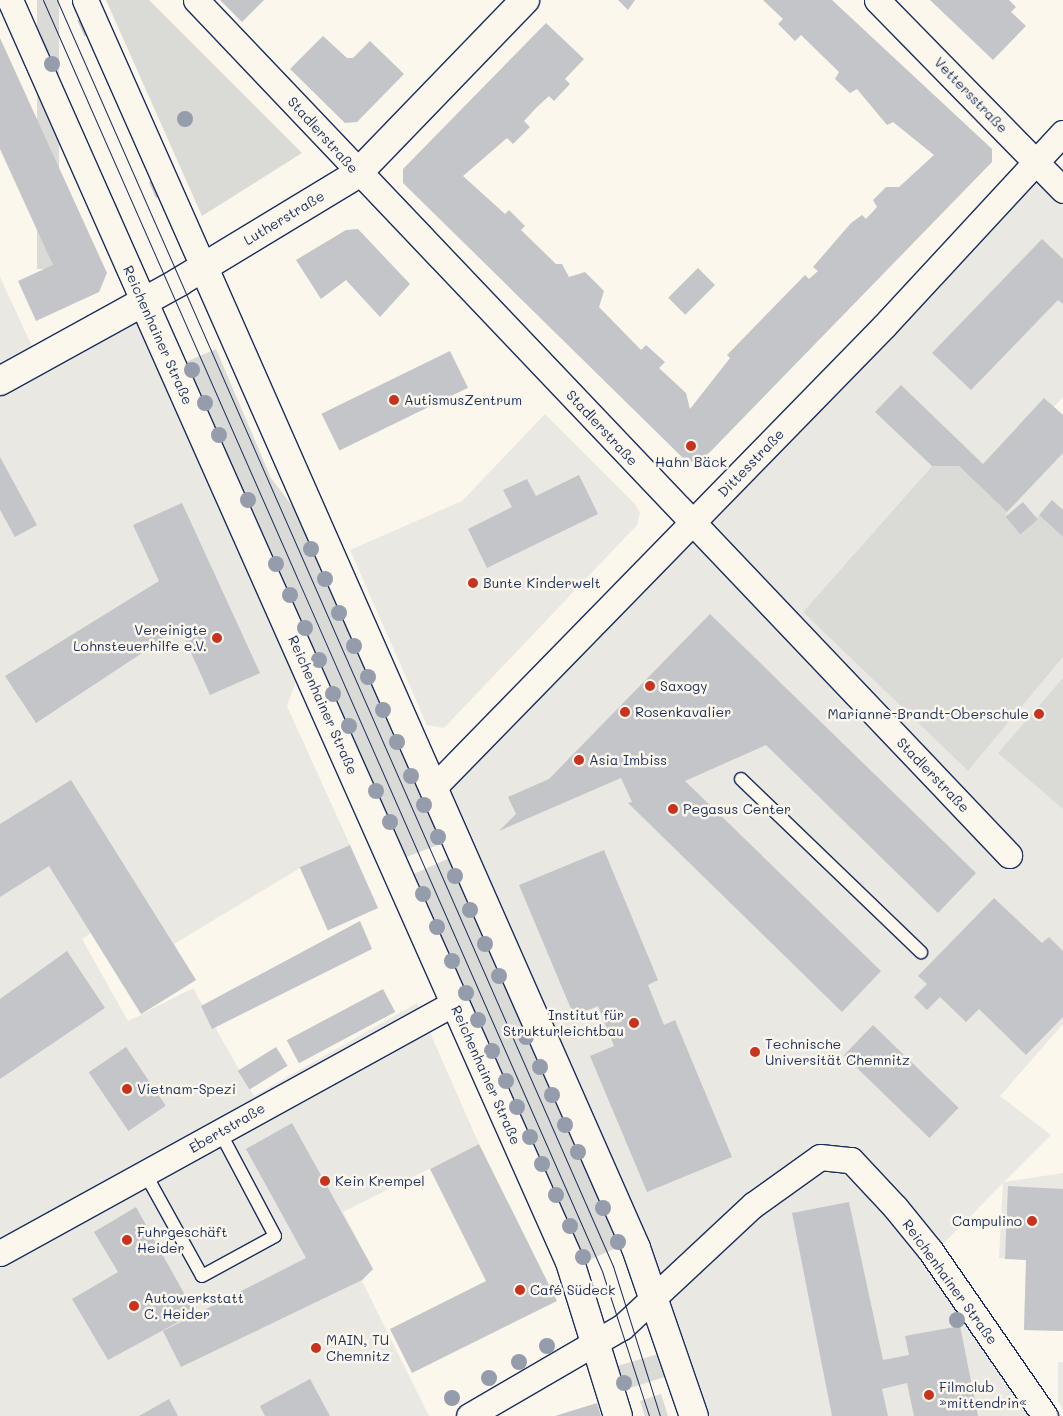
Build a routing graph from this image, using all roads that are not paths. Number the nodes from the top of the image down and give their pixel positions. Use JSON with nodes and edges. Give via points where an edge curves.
{"nodes":[{"id":1,"x":10,"y":0,"type":"edge"},
{"id":2,"x":85,"y":0,"type":"edge"},
{"id":3,"x":196,"y":0,"type":"edge"},
{"id":4,"x":525,"y":0,"type":"edge"},
{"id":5,"x":877,"y":0,"type":"edge"},
{"id":6,"x":1063,"y":133,"type":"edge"},
{"id":7,"x":1035,"y":162,"type":"junction"},
{"id":8,"x":357,"y":174,"type":"junction"},
{"id":9,"x":1063,"y":190,"type":"edge"},
{"id":10,"x":204,"y":268,"type":"junction"},
{"id":11,"x":144,"y":303,"type":"junction"},
{"id":12,"x":0,"y":381,"type":"edge"},
{"id":13,"x":691,"y":524,"type":"junction"},
{"id":14,"x":742,"y":778,"type":"dead end"},
{"id":15,"x":433,"y":788,"type":"junction"},
{"id":16,"x":1009,"y":855,"type":"dead end"},
{"id":17,"x":921,"y":952,"type":"dead end"},
{"id":18,"x":454,"y":1003,"type":"junction"},
{"id":19,"x":220,"y":1132,"type":"junction"},
{"id":20,"x":146,"y":1175,"type":"junction"},
{"id":21,"x":0,"y":1254,"type":"edge"},
{"id":22,"x":657,"y":1296,"type":"junction"},
{"id":23,"x":597,"y":1346,"type":"junction"},
{"id":24,"x":469,"y":1416,"type":"edge"},
{"id":25,"x":618,"y":1416,"type":"edge"},
{"id":26,"x":694,"y":1416,"type":"edge"},
{"id":27,"x":1045,"y":1416,"type":"edge"}],
"edges":[{"from":1,"to":11,"type":"street","name":"Reichenhainer Straße"},
{"from":2,"to":10,"type":"street"},
{"from":3,"to":8,"type":"street","name":"Stadlerstraße","via":[[257,61]]},
{"from":4,"to":8,"type":"street","name":"Lutherstraße"},
{"from":5,"to":7,"type":"street","name":"Vettersstraße"},
{"from":6,"to":7,"type":"street","name":"Dittesstraße"},
{"from":7,"to":9,"type":"street","name":"Vettersstraße"},
{"from":7,"to":13,"type":"street","name":"Dittesstraße"},
{"from":8,"to":10,"type":"street","name":"Lutherstraße"},
{"from":8,"to":13,"type":"street","name":"Stadlerstraße"},
{"from":10,"to":11,"type":"street","name":"Lutherstraße"},
{"from":10,"to":15,"type":"street"},
{"from":11,"to":12,"type":"street","name":"Lutherstraße"},
{"from":11,"to":18,"type":"street","name":"Reichenhainer Straße"},
{"from":13,"to":15,"type":"street","name":"Dittesstraße"},
{"from":13,"to":16,"type":"street","name":"Stadlerstraße"},
{"from":14,"to":17,"type":"lane"},
{"from":15,"to":22,"type":"street"},
{"from":18,"to":19,"type":"street","name":"Ebertstraße"},
{"from":18,"to":23,"type":"street","name":"Reichenhainer Straße","via":[[570,1262]]},
{"from":19,"to":20,"type":"street","name":"Ebertstraße"},
{"from":19,"to":20,"type":"lane","via":[[275,1236],[202,1276]]},
{"from":20,"to":21,"type":"street","name":"Ebertstraße"},
{"from":22,"to":23,"type":"street","name":"Reichenhainer Straße"},
{"from":22,"to":26,"type":"street"},
{"from":22,"to":27,"type":"street","name":"Reichenhainer Straße","via":[[689,1261],[804,1165],[820,1156],[851,1160],[930,1250]]},
{"from":23,"to":24,"type":"street","name":"Reichenhainer Straße"},
{"from":23,"to":25,"type":"street","name":"Reichenhainer Straße"}]}
